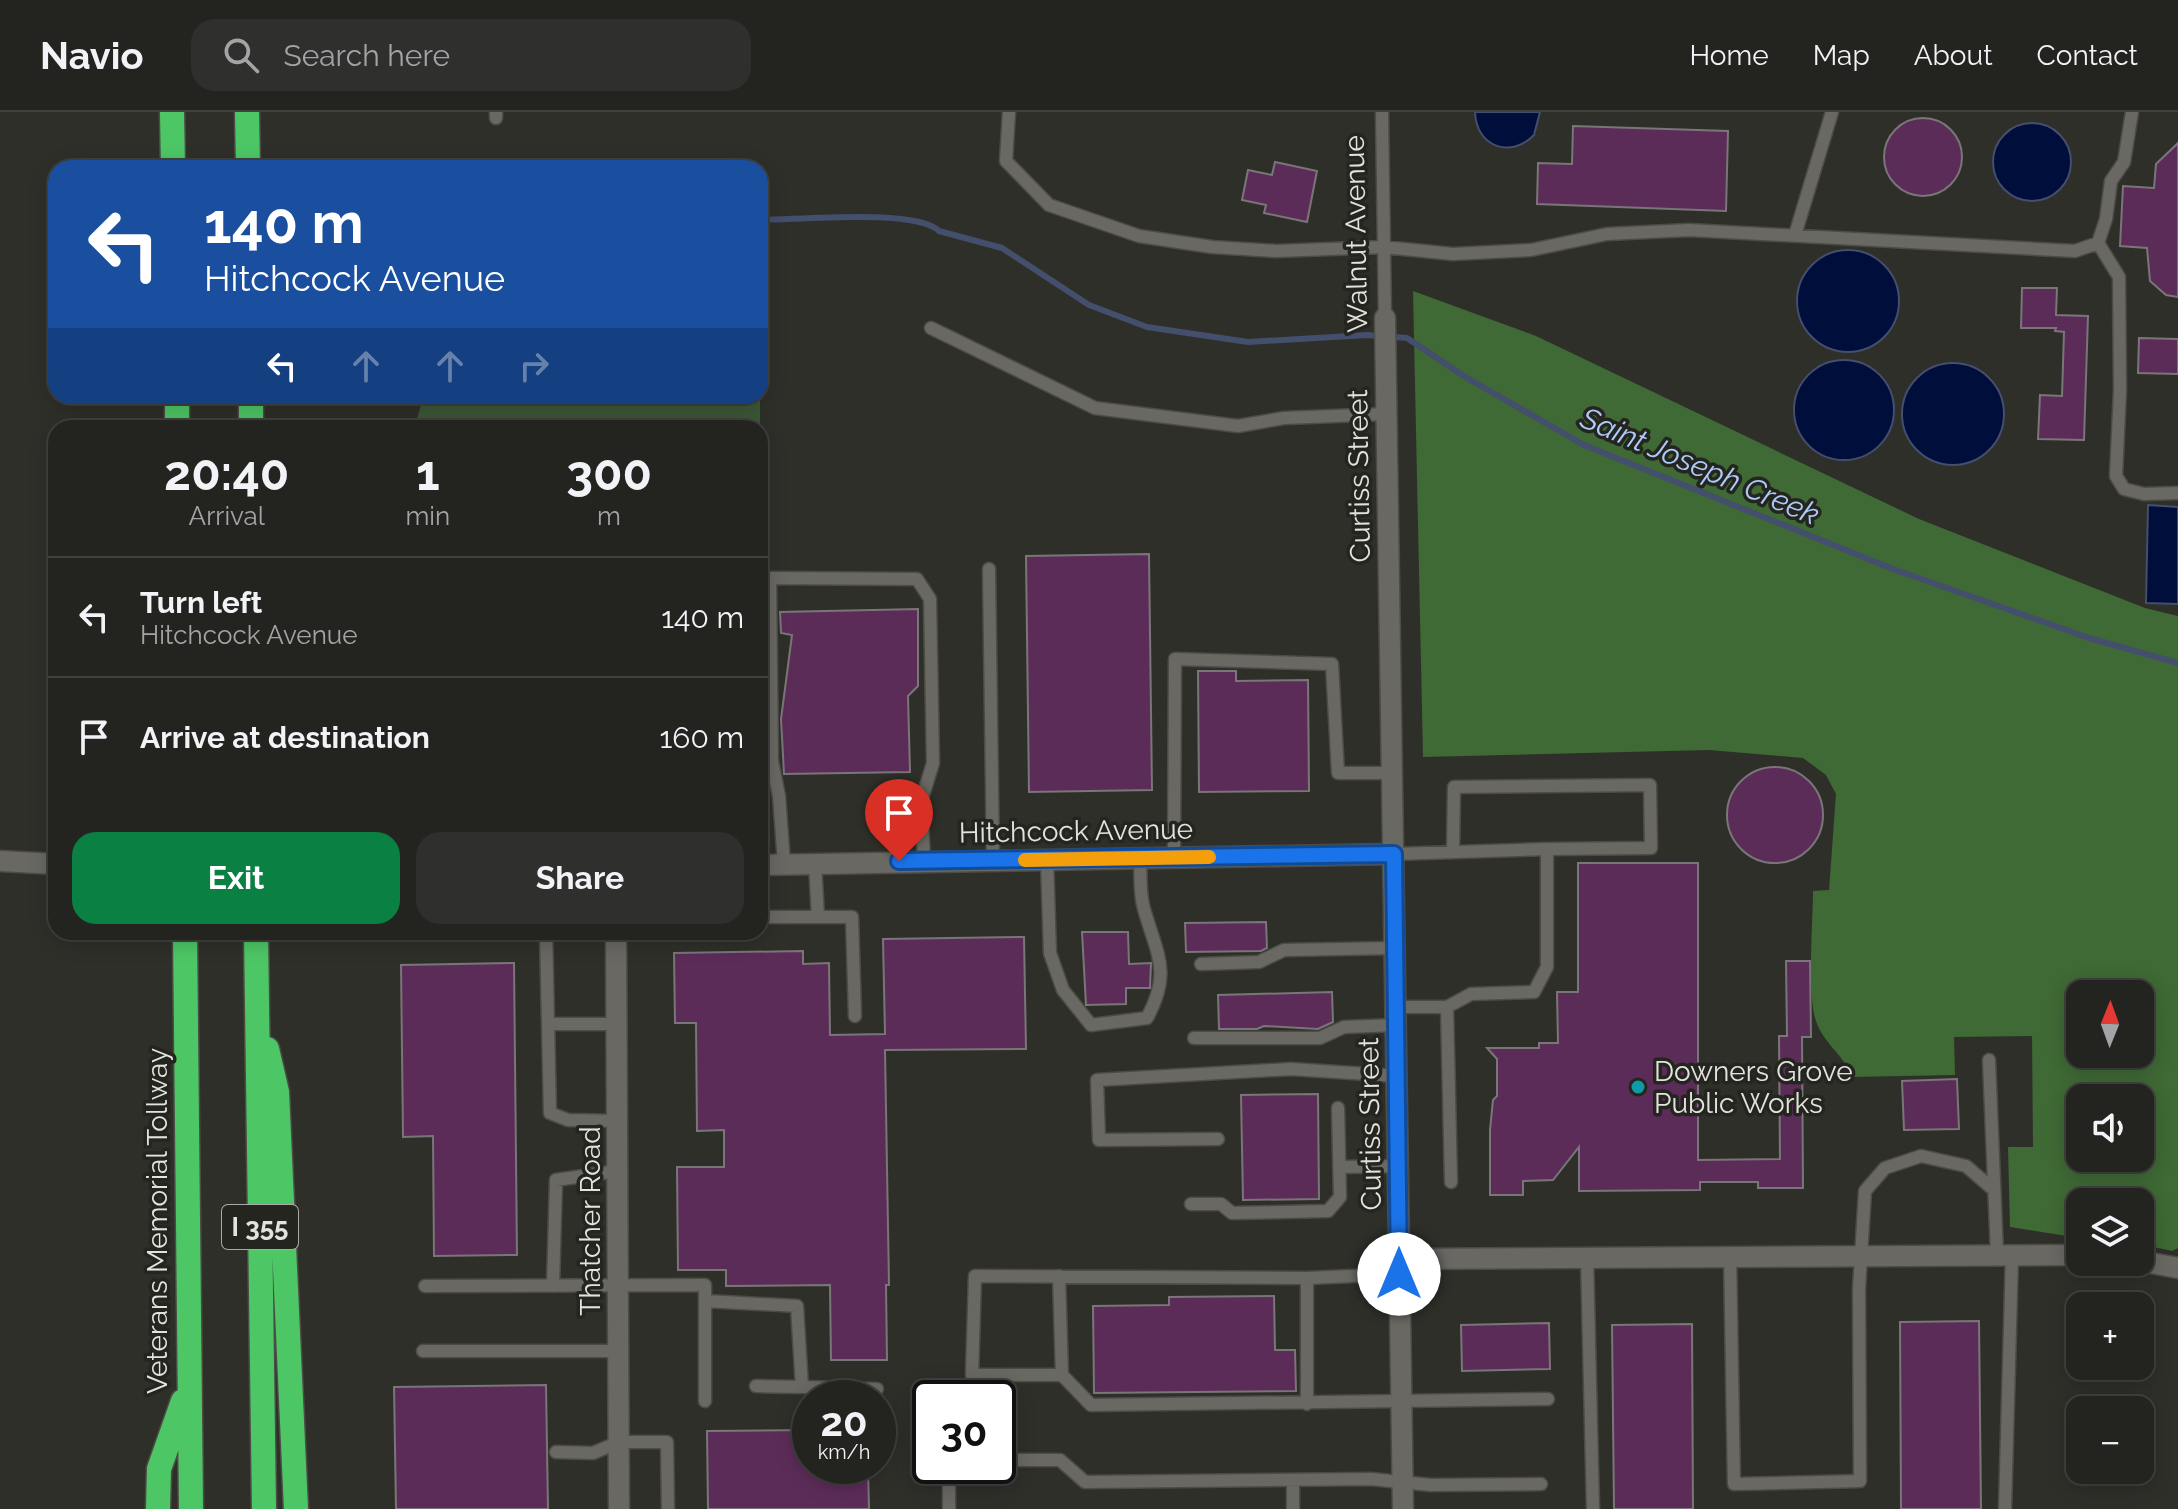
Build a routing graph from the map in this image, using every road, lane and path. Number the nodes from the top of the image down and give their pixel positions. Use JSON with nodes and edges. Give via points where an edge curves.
{"nodes":[{"id":1,"x":172,"y":112,"type":"edge"},
{"id":2,"x":247,"y":112,"type":"edge"},
{"id":3,"x":1009,"y":112,"type":"edge"},
{"id":4,"x":1382,"y":112,"type":"edge"},
{"id":5,"x":1832,"y":112,"type":"edge"},
{"id":6,"x":2132,"y":112,"type":"edge"},
{"id":7,"x":173,"y":160,"type":"edge"},
{"id":8,"x":248,"y":160,"type":"edge"},
{"id":9,"x":1795,"y":235,"type":"junction"},
{"id":10,"x":2098,"y":243,"type":"junction"},
{"id":11,"x":1384,"y":247,"type":"junction"},
{"id":12,"x":1385,"y":318,"type":"joint"},
{"id":13,"x":931,"y":328,"type":"dead end"},
{"id":14,"x":1385,"y":355,"type":"joint"},
{"id":15,"x":1386,"y":414,"type":"junction"},
{"id":16,"x":2178,"y":493,"type":"edge"},
{"id":17,"x":989,"y":569,"type":"dead end"},
{"id":18,"x":1392,"y":773,"type":"junction"},
{"id":19,"x":1547,"y":849,"type":"junction"},
{"id":20,"x":1453,"y":852,"type":"junction"},
{"id":21,"x":1394,"y":854,"type":"junction"},
{"id":22,"x":1174,"y":857,"type":"junction"},
{"id":23,"x":1140,"y":858,"type":"junction"},
{"id":24,"x":1047,"y":859,"type":"junction"},
{"id":25,"x":993,"y":860,"type":"junction"},
{"id":26,"x":0,"y":861,"type":"edge"},
{"id":27,"x":924,"y":861,"type":"junction"},
{"id":28,"x":815,"y":863,"type":"junction"},
{"id":29,"x":48,"y":864,"type":"edge"},
{"id":30,"x":784,"y":864,"type":"junction"},
{"id":31,"x":768,"y":865,"type":"edge"},
{"id":32,"x":768,"y":917,"type":"edge"},
{"id":33,"x":818,"y":917,"type":"junction"},
{"id":34,"x":185,"y":940,"type":"edge"},
{"id":35,"x":256,"y":940,"type":"edge"},
{"id":36,"x":546,"y":940,"type":"edge"},
{"id":37,"x":616,"y":940,"type":"edge"},
{"id":38,"x":1395,"y":948,"type":"junction"},
{"id":39,"x":1201,"y":964,"type":"dead end"},
{"id":40,"x":257,"y":1007,"type":"junction"},
{"id":41,"x":1447,"y":1007,"type":"junction"},
{"id":42,"x":855,"y":1016,"type":"dead end"},
{"id":43,"x":1397,"y":1016,"type":"junction"},
{"id":44,"x":548,"y":1024,"type":"junction"},
{"id":45,"x":616,"y":1024,"type":"junction"},
{"id":46,"x":1194,"y":1038,"type":"dead end"},
{"id":47,"x":1989,"y":1060,"type":"dead end"},
{"id":48,"x":1398,"y":1076,"type":"junction"},
{"id":49,"x":1338,"y":1108,"type":"dead end"},
{"id":50,"x":617,"y":1121,"type":"junction"},
{"id":51,"x":1218,"y":1139,"type":"dead end"},
{"id":52,"x":1400,"y":1166,"type":"junction"},
{"id":53,"x":1340,"y":1167,"type":"junction"},
{"id":54,"x":617,"y":1171,"type":"junction"},
{"id":55,"x":1451,"y":1182,"type":"dead end"},
{"id":56,"x":1994,"y":1190,"type":"junction"},
{"id":57,"x":1191,"y":1204,"type":"dead end"},
{"id":58,"x":1862,"y":1254,"type":"junction"},
{"id":59,"x":2004,"y":1254,"type":"junction"},
{"id":60,"x":1730,"y":1255,"type":"junction"},
{"id":61,"x":2066,"y":1255,"type":"edge"},
{"id":62,"x":1587,"y":1257,"type":"junction"},
{"id":63,"x":2154,"y":1264,"type":"edge"},
{"id":64,"x":1399,"y":1267,"type":"junction"},
{"id":65,"x":2178,"y":1268,"type":"edge"},
{"id":66,"x":1059,"y":1276,"type":"junction"},
{"id":67,"x":1307,"y":1278,"type":"junction"},
{"id":68,"x":618,"y":1285,"type":"junction"},
{"id":69,"x":425,"y":1286,"type":"dead end"},
{"id":70,"x":553,"y":1286,"type":"junction"},
{"id":71,"x":705,"y":1301,"type":"junction"},
{"id":72,"x":423,"y":1351,"type":"dead end"},
{"id":73,"x":618,"y":1351,"type":"junction"},
{"id":74,"x":1062,"y":1375,"type":"junction"},
{"id":75,"x":802,"y":1380,"type":"edge"},
{"id":76,"x":189,"y":1384,"type":"junction"},
{"id":77,"x":756,"y":1386,"type":"dead end"},
{"id":78,"x":792,"y":1387,"type":"edge"},
{"id":79,"x":1548,"y":1399,"type":"dead end"},
{"id":80,"x":1401,"y":1400,"type":"junction"},
{"id":81,"x":705,"y":1401,"type":"dead end"},
{"id":82,"x":1307,"y":1404,"type":"junction"},
{"id":83,"x":619,"y":1442,"type":"junction"},
{"id":84,"x":556,"y":1452,"type":"dead end"},
{"id":85,"x":1016,"y":1460,"type":"edge"},
{"id":86,"x":1293,"y":1481,"type":"junction"},
{"id":87,"x":1403,"y":1482,"type":"junction"},
{"id":88,"x":949,"y":1484,"type":"edge"},
{"id":89,"x":1541,"y":1484,"type":"dead end"},
{"id":90,"x":158,"y":1509,"type":"edge"},
{"id":91,"x":191,"y":1509,"type":"edge"},
{"id":92,"x":264,"y":1509,"type":"edge"},
{"id":93,"x":296,"y":1509,"type":"edge"},
{"id":94,"x":619,"y":1509,"type":"edge"},
{"id":95,"x":668,"y":1509,"type":"edge"},
{"id":96,"x":949,"y":1509,"type":"edge"},
{"id":97,"x":1293,"y":1509,"type":"edge"},
{"id":98,"x":1403,"y":1509,"type":"edge"},
{"id":99,"x":1593,"y":1509,"type":"edge"},
{"id":100,"x":2005,"y":1509,"type":"edge"}],
"edges":[{"from":1,"to":7,"type":"highway"},
{"from":2,"to":8,"type":"highway"},
{"from":3,"to":11,"type":"lane","via":[[1006,161],[1049,205],[1139,236],[1212,247]]},
{"from":4,"to":11,"type":"lane","name":"Walnut Avenue"},
{"from":5,"to":9,"type":"lane"},
{"from":6,"to":10,"type":"lane","via":[[2124,162],[2111,181]]},
{"from":9,"to":10,"type":"lane","via":[[2075,251]]},
{"from":9,"to":11,"type":"lane","via":[[1689,230],[1607,234],[1531,250],[1453,254]]},
{"from":10,"to":16,"type":"lane","via":[[2119,277],[2116,476],[2124,489]]},
{"from":11,"to":12,"type":"lane","name":"Walnut Avenue"},
{"from":12,"to":14,"type":"street","name":"Walnut Avenue"},
{"from":13,"to":15,"type":"lane","via":[[1095,408],[1238,426],[1284,418]]},
{"from":14,"to":15,"type":"street","name":"Curtiss Street"},
{"from":15,"to":18,"type":"street","name":"Curtiss Street"},
{"from":17,"to":25,"type":"lane"},
{"from":18,"to":21,"type":"street","name":"Curtiss Street"},
{"from":18,"to":22,"type":"lane","via":[[1338,773],[1332,664],[1175,659]]},
{"from":19,"to":20,"type":"lane"},
{"from":19,"to":20,"type":"lane","via":[[1651,848],[1650,785],[1454,787]]},
{"from":19,"to":41,"type":"lane","via":[[1547,967],[1534,992],[1471,994]]},
{"from":20,"to":21,"type":"lane"},
{"from":21,"to":22,"type":"street","name":"Hitchcock Avenue"},
{"from":21,"to":38,"type":"street","name":"Curtiss Street"},
{"from":22,"to":23,"type":"street","name":"Hitchcock Avenue"},
{"from":23,"to":24,"type":"street","name":"Hitchcock Avenue"},
{"from":23,"to":24,"type":"lane","via":[[1143,905],[1159,950],[1161,992],[1147,1018],[1091,1025],[1063,990],[1050,953]]},
{"from":24,"to":25,"type":"street","name":"Hitchcock Avenue"},
{"from":25,"to":27,"type":"street","name":"Hitchcock Avenue"},
{"from":26,"to":29,"type":"street"},
{"from":27,"to":28,"type":"street","name":"Hitchcock Avenue"},
{"from":27,"to":30,"type":"lane","via":[[921,802],[933,763],[930,599],[917,579],[770,578],[772,761]]},
{"from":28,"to":30,"type":"street","name":"Hitchcock Avenue"},
{"from":28,"to":33,"type":"lane"},
{"from":30,"to":31,"type":"street","name":"Hitchcock Avenue"},
{"from":32,"to":33,"type":"lane"},
{"from":33,"to":42,"type":"lane","via":[[852,917]]},
{"from":34,"to":76,"type":"highway","name":"Veterans Memorial Tollway","number":"I 355"},
{"from":35,"to":40,"type":"highway","number":"I 355"},
{"from":36,"to":44,"type":"lane"},
{"from":37,"to":45,"type":"street","name":"Thatcher Road"},
{"from":38,"to":39,"type":"lane","via":[[1284,950],[1259,962]]},
{"from":38,"to":43,"type":"street","name":"Curtiss Street"},
{"from":40,"to":92,"type":"highway","number":"I 355"},
{"from":40,"to":93,"type":"highway","via":[[277,1092]]},
{"from":41,"to":43,"type":"lane"},
{"from":41,"to":55,"type":"lane"},
{"from":43,"to":46,"type":"lane","via":[[1320,1038]]},
{"from":43,"to":48,"type":"street","name":"Curtiss Street"},
{"from":44,"to":45,"type":"lane"},
{"from":44,"to":50,"type":"lane","via":[[550,1113],[568,1120]]},
{"from":45,"to":50,"type":"street","name":"Thatcher Road"},
{"from":47,"to":56,"type":"lane"},
{"from":48,"to":51,"type":"lane","via":[[1291,1069],[1097,1080],[1099,1140]]},
{"from":48,"to":52,"type":"street","name":"Curtiss Street"},
{"from":49,"to":53,"type":"lane"},
{"from":50,"to":54,"type":"street","name":"Thatcher Road"},
{"from":52,"to":53,"type":"lane"},
{"from":52,"to":64,"type":"street","name":"Curtiss Street"},
{"from":53,"to":57,"type":"lane","via":[[1340,1197],[1328,1211],[1232,1213],[1221,1204]]},
{"from":54,"to":68,"type":"street","name":"Thatcher Road"},
{"from":54,"to":70,"type":"lane","via":[[556,1180]]},
{"from":56,"to":58,"type":"lane","via":[[1966,1166],[1921,1156],[1885,1168],[1865,1191]]},
{"from":56,"to":59,"type":"lane"},
{"from":58,"to":59,"type":"street"},
{"from":58,"to":60,"type":"street"},
{"from":58,"to":60,"type":"lane","via":[[1860,1481],[1734,1484]]},
{"from":59,"to":61,"type":"street"},
{"from":59,"to":100,"type":"lane"},
{"from":60,"to":62,"type":"street"},
{"from":62,"to":64,"type":"street"},
{"from":62,"to":99,"type":"lane"},
{"from":63,"to":65,"type":"street"},
{"from":64,"to":67,"type":"lane"},
{"from":64,"to":80,"type":"street"},
{"from":66,"to":67,"type":"lane"},
{"from":66,"to":74,"type":"lane"},
{"from":66,"to":74,"type":"lane","via":[[975,1276],[972,1375]]},
{"from":67,"to":82,"type":"lane"},
{"from":68,"to":70,"type":"lane"},
{"from":68,"to":71,"type":"lane","via":[[705,1285]]},
{"from":68,"to":73,"type":"street","name":"Thatcher Road"},
{"from":69,"to":70,"type":"lane"},
{"from":71,"to":75,"type":"lane","via":[[797,1306]]},
{"from":71,"to":81,"type":"lane"},
{"from":72,"to":73,"type":"lane"},
{"from":73,"to":83,"type":"street","name":"Thatcher Road"},
{"from":74,"to":82,"type":"lane","via":[[1091,1405]]},
{"from":76,"to":90,"type":"highway","via":[[159,1469]]},
{"from":76,"to":91,"type":"highway","name":"Veterans Memorial Tollway","number":"I 355"},
{"from":77,"to":78,"type":"lane"},
{"from":79,"to":80,"type":"lane"},
{"from":80,"to":82,"type":"lane"},
{"from":80,"to":87,"type":"street"},
{"from":83,"to":84,"type":"lane","via":[[593,1453]]},
{"from":83,"to":94,"type":"street","name":"Thatcher Road"},
{"from":83,"to":95,"type":"lane","via":[[667,1442]]},
{"from":85,"to":86,"type":"lane","via":[[1060,1460],[1085,1482]]},
{"from":86,"to":87,"type":"lane"},
{"from":86,"to":97,"type":"lane"},
{"from":87,"to":89,"type":"lane"},
{"from":87,"to":98,"type":"street"},
{"from":88,"to":96,"type":"lane"}]}
